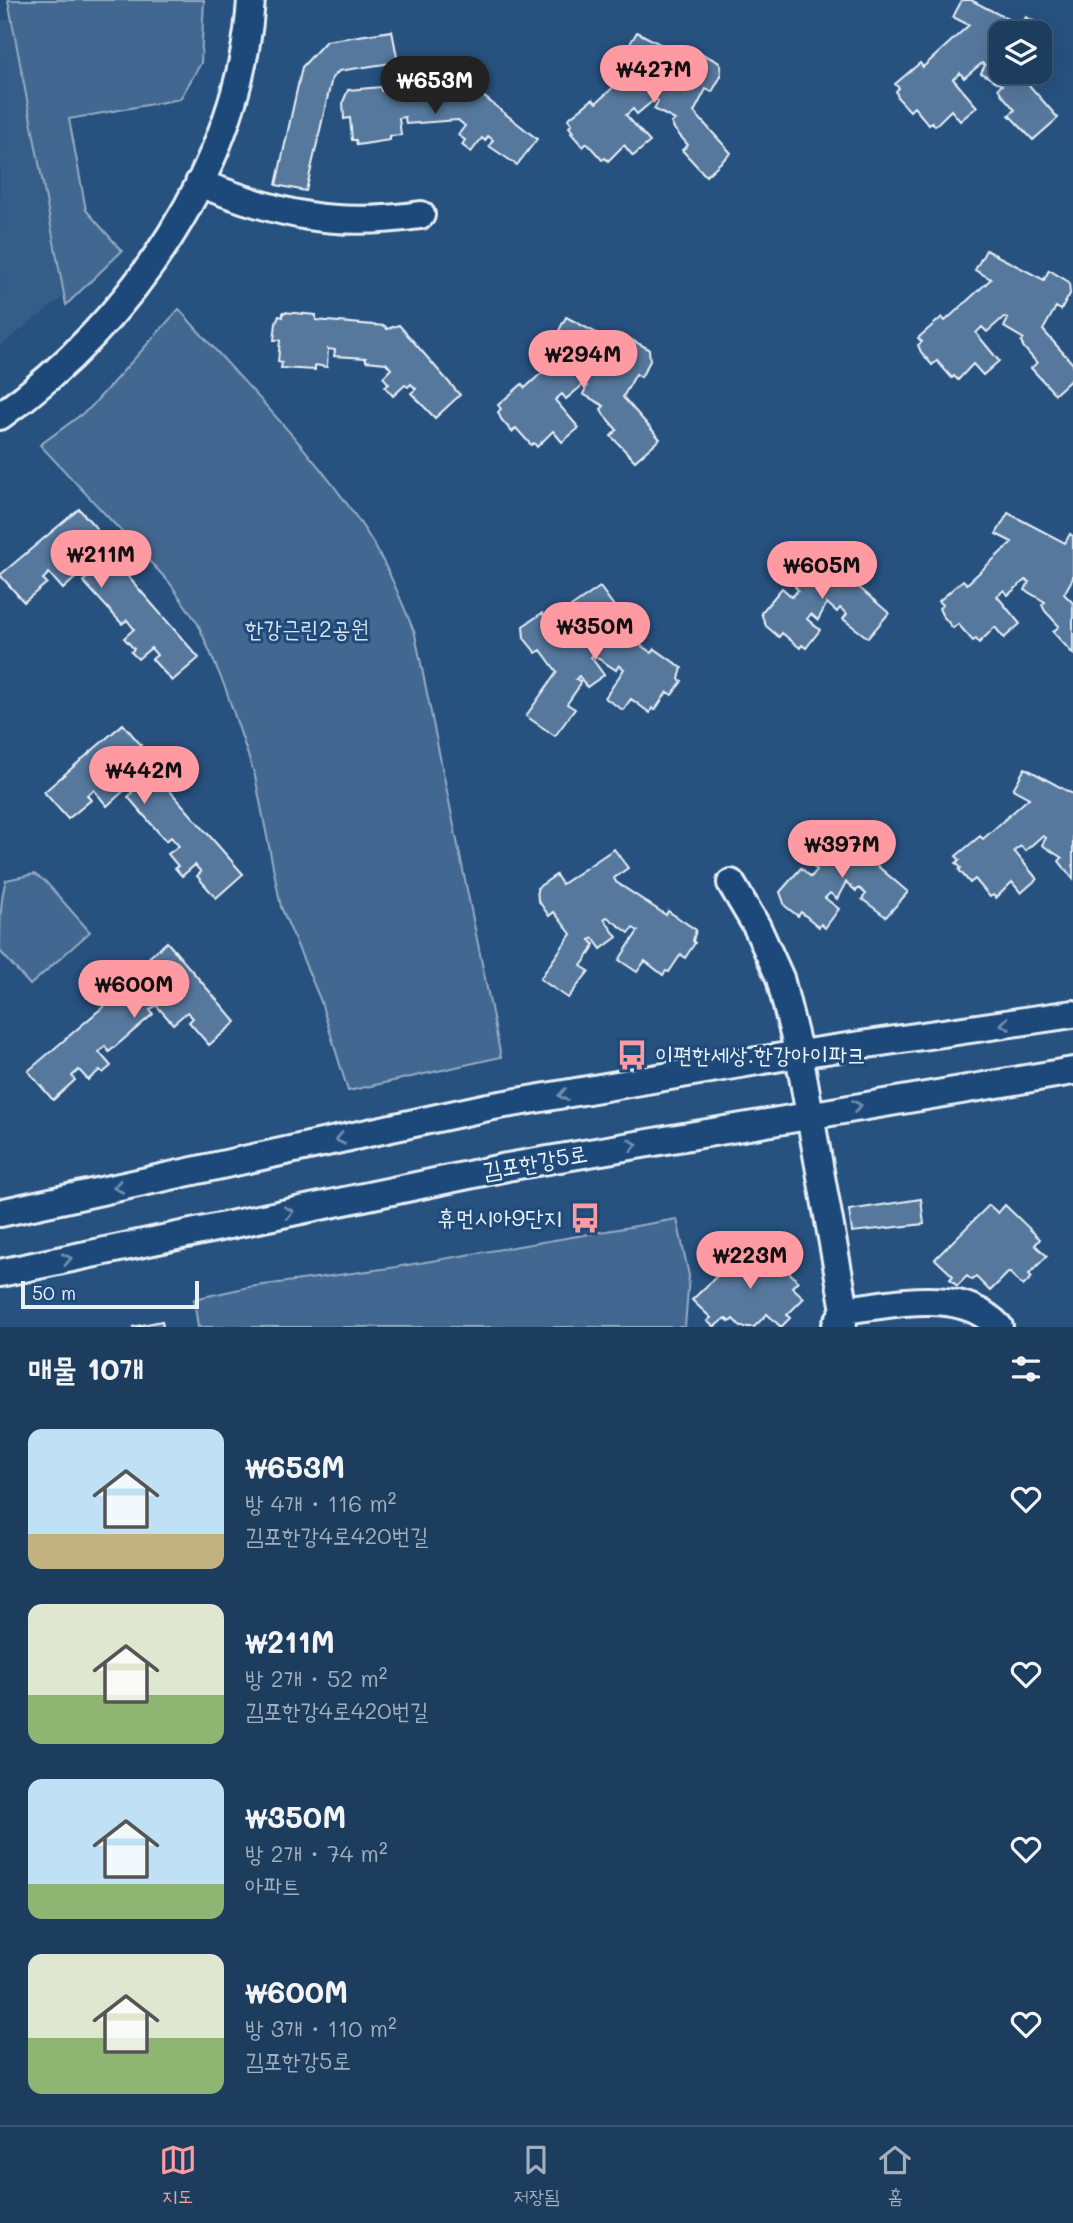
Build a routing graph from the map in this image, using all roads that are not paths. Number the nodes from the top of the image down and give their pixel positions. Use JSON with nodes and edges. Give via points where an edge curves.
{"nodes":[{"id":1,"x":251,"y":0,"type":"edge"},
{"id":2,"x":199,"y":183,"type":"junction"},
{"id":3,"x":421,"y":215,"type":"dead end"},
{"id":4,"x":0,"y":415,"type":"edge"},
{"id":5,"x":730,"y":883,"type":"dead end"},
{"id":6,"x":1073,"y":1014,"type":"edge"},
{"id":7,"x":799,"y":1054,"type":"junction"},
{"id":8,"x":1073,"y":1071,"type":"edge"},
{"id":9,"x":809,"y":1114,"type":"junction"},
{"id":10,"x":0,"y":1213,"type":"edge"},
{"id":11,"x":0,"y":1273,"type":"edge"},
{"id":12,"x":840,"y":1321,"type":"edge"},
{"id":13,"x":999,"y":1327,"type":"edge"}],
"edges":[{"from":1,"to":2,"type":"street","via":[[221,135]]},
{"from":2,"to":3,"type":"street","via":[[265,208],[311,218],[377,221]]},
{"from":2,"to":4,"type":"street","via":[[144,275],[107,319],[56,370]]},
{"from":5,"to":7,"type":"street","via":[[780,978]]},
{"from":6,"to":7,"type":"street","one_way":true},
{"from":7,"to":9,"type":"street"},
{"from":7,"to":10,"type":"street","one_way":true,"via":[[488,1108]]},
{"from":9,"to":8,"type":"street","name":"김포한강5로","one_way":true},
{"from":11,"to":9,"type":"street","name":"김포한강5로","one_way":true,"via":[[507,1167]]},
{"from":9,"to":12,"type":"street"},
{"from":12,"to":13,"type":"street","via":[[940,1301],[970,1305]]}]}
